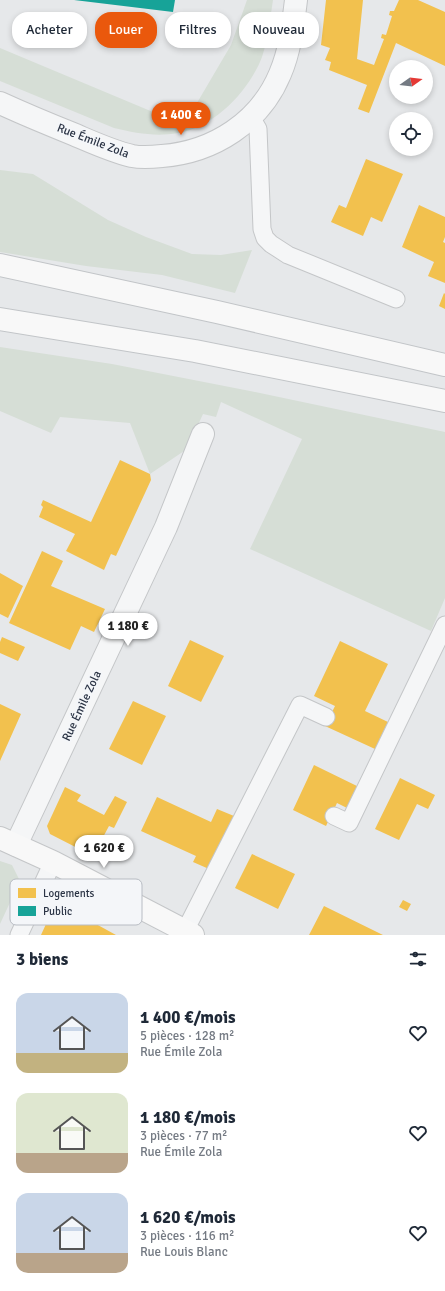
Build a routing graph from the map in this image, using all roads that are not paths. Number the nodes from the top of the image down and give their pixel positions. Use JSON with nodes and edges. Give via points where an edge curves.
{"nodes":[{"id":1,"x":296,"y":0,"type":"edge"},
{"id":2,"x":0,"y":104,"type":"edge"},
{"id":3,"x":251,"y":117,"type":"junction"},
{"id":4,"x":0,"y":265,"type":"edge"},
{"id":5,"x":396,"y":299,"type":"dead end"},
{"id":6,"x":0,"y":319,"type":"edge"},
{"id":7,"x":445,"y":365,"type":"edge"},
{"id":8,"x":445,"y":401,"type":"edge"},
{"id":9,"x":203,"y":434,"type":"dead end"},
{"id":10,"x":445,"y":626,"type":"edge"},
{"id":11,"x":326,"y":718,"type":"dead end"},
{"id":12,"x":334,"y":816,"type":"dead end"},
{"id":13,"x":8,"y":842,"type":"edge"},
{"id":14,"x":53,"y":862,"type":"junction"},
{"id":15,"x":45,"y":879,"type":"edge"},
{"id":16,"x":86,"y":879,"type":"edge"},
{"id":17,"x":142,"y":908,"type":"edge"},
{"id":18,"x":24,"y":925,"type":"edge"},
{"id":19,"x":189,"y":933,"type":"edge"},
{"id":20,"x":19,"y":935,"type":"edge"}],
"edges":[{"from":1,"to":3,"type":"street","name":"Rue Émile Zola","via":[[290,39],[280,73],[267,98]]},
{"from":2,"to":3,"type":"street","name":"Rue Émile Zola","via":[[99,145],[134,156],[173,155],[197,150],[230,134]]},
{"from":3,"to":5,"type":"lane","via":[[258,129],[262,229],[266,238],[288,255]]},
{"from":4,"to":7,"type":"main road"},
{"from":6,"to":8,"type":"main road","via":[[195,351]]},
{"from":9,"to":13,"type":"street","name":"Rue Émile Zola","via":[[166,527]]},
{"from":10,"to":12,"type":"lane","via":[[349,823]]},
{"from":11,"to":19,"type":"lane","via":[[300,705]]},
{"from":13,"to":14,"type":"main road"},
{"from":14,"to":15,"type":"lane"},
{"from":14,"to":16,"type":"main road"},
{"from":17,"to":19,"type":"main road"},
{"from":18,"to":20,"type":"lane"}]}
